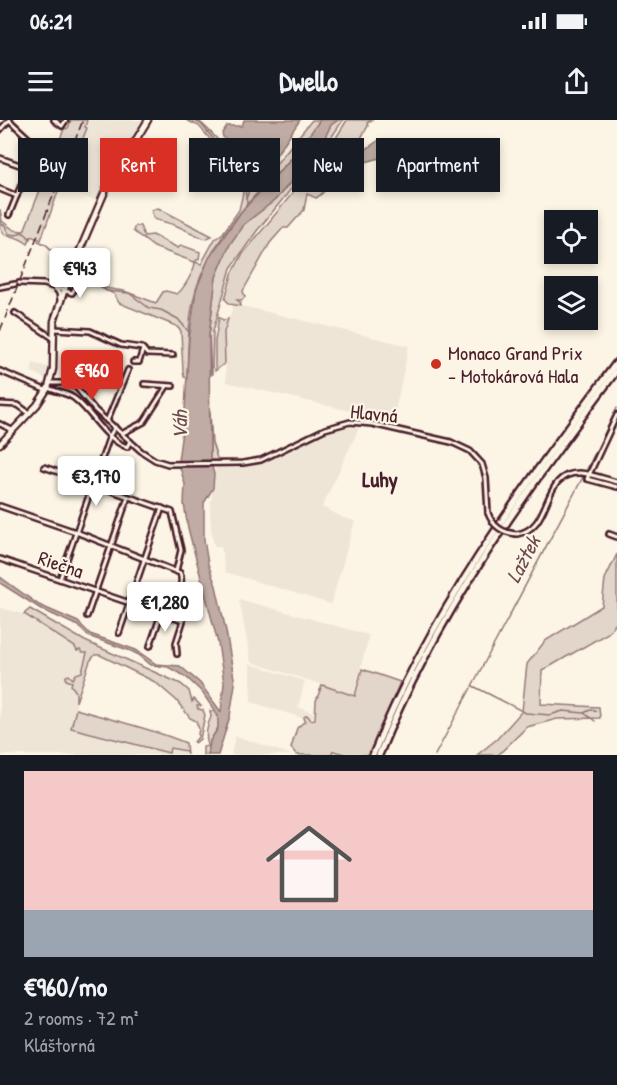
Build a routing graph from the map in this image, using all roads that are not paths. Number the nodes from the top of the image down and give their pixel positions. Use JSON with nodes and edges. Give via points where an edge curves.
{"nodes":[{"id":1,"x":9,"y":120,"type":"edge"},
{"id":2,"x":54,"y":120,"type":"edge"},
{"id":3,"x":66,"y":120,"type":"edge"},
{"id":4,"x":148,"y":120,"type":"edge"},
{"id":5,"x":0,"y":130,"type":"edge"},
{"id":6,"x":28,"y":138,"type":"edge"},
{"id":7,"x":0,"y":158,"type":"edge"},
{"id":8,"x":18,"y":164,"type":"edge"},
{"id":9,"x":0,"y":189,"type":"edge"},
{"id":10,"x":19,"y":192,"type":"edge"},
{"id":11,"x":17,"y":196,"type":"junction"},
{"id":12,"x":9,"y":215,"type":"dead end"},
{"id":13,"x":83,"y":276,"type":"dead end"},
{"id":14,"x":69,"y":279,"type":"junction"},
{"id":15,"x":52,"y":286,"type":"junction"},
{"id":16,"x":0,"y":287,"type":"edge"},
{"id":17,"x":64,"y":290,"type":"junction"},
{"id":18,"x":60,"y":302,"type":"junction"},
{"id":19,"x":15,"y":313,"type":"dead end"},
{"id":20,"x":53,"y":329,"type":"junction"},
{"id":21,"x":53,"y":338,"type":"junction"},
{"id":22,"x":143,"y":349,"type":"junction"},
{"id":23,"x":173,"y":355,"type":"dead end"},
{"id":24,"x":134,"y":362,"type":"dead end"},
{"id":25,"x":617,"y":362,"type":"edge"},
{"id":26,"x":128,"y":370,"type":"dead end"},
{"id":27,"x":617,"y":370,"type":"edge"},
{"id":28,"x":0,"y":371,"type":"edge"},
{"id":29,"x":144,"y":384,"type":"dead end"},
{"id":30,"x":167,"y":386,"type":"junction"},
{"id":31,"x":173,"y":386,"type":"dead end"},
{"id":32,"x":49,"y":388,"type":"junction"},
{"id":33,"x":0,"y":404,"type":"edge"},
{"id":34,"x":29,"y":413,"type":"junction"},
{"id":35,"x":617,"y":417,"type":"edge"},
{"id":36,"x":107,"y":421,"type":"junction"},
{"id":37,"x":0,"y":424,"type":"edge"},
{"id":38,"x":115,"y":427,"type":"junction"},
{"id":39,"x":12,"y":430,"type":"junction"},
{"id":40,"x":123,"y":434,"type":"junction"},
{"id":41,"x":110,"y":435,"type":"junction"},
{"id":42,"x":130,"y":441,"type":"junction"},
{"id":43,"x":0,"y":444,"type":"edge"},
{"id":44,"x":44,"y":467,"type":"dead end"},
{"id":45,"x":587,"y":476,"type":"junction"},
{"id":46,"x":617,"y":482,"type":"edge"},
{"id":47,"x":93,"y":485,"type":"junction"},
{"id":48,"x":617,"y":487,"type":"edge"},
{"id":49,"x":128,"y":497,"type":"junction"},
{"id":50,"x":0,"y":506,"type":"edge"},
{"id":51,"x":162,"y":508,"type":"junction"},
{"id":52,"x":76,"y":532,"type":"junction"},
{"id":53,"x":609,"y":534,"type":"dead end"},
{"id":54,"x":617,"y":537,"type":"edge"},
{"id":55,"x":111,"y":546,"type":"junction"},
{"id":56,"x":0,"y":559,"type":"edge"},
{"id":57,"x":145,"y":559,"type":"junction"},
{"id":58,"x":176,"y":571,"type":"junction"},
{"id":59,"x":60,"y":579,"type":"junction"},
{"id":60,"x":95,"y":591,"type":"junction"},
{"id":61,"x":130,"y":603,"type":"junction"},
{"id":62,"x":161,"y":614,"type":"junction"},
{"id":63,"x":87,"y":616,"type":"dead end"},
{"id":64,"x":170,"y":617,"type":"junction"},
{"id":65,"x":119,"y":633,"type":"dead end"},
{"id":66,"x":150,"y":646,"type":"dead end"},
{"id":67,"x":177,"y":654,"type":"dead end"},
{"id":68,"x":373,"y":755,"type":"edge"},
{"id":69,"x":379,"y":755,"type":"edge"}],
"edges":[{"from":1,"to":5,"type":"street"},
{"from":1,"to":6,"type":"street"},
{"from":2,"to":3,"type":"street","via":[[61,126]]},
{"from":4,"to":14,"type":"main road","via":[[106,189]]},
{"from":7,"to":8,"type":"street"},
{"from":9,"to":11,"type":"street"},
{"from":10,"to":11,"type":"street"},
{"from":11,"to":12,"type":"street"},
{"from":13,"to":17,"type":"street","via":[[73,292]]},
{"from":14,"to":15,"type":"street"},
{"from":14,"to":17,"type":"main road"},
{"from":15,"to":16,"type":"street"},
{"from":15,"to":17,"type":"street"},
{"from":15,"to":18,"type":"street","via":[[59,293]]},
{"from":17,"to":18,"type":"main road"},
{"from":18,"to":20,"type":"main road"},
{"from":19,"to":21,"type":"street"},
{"from":20,"to":21,"type":"main road"},
{"from":20,"to":22,"type":"street","via":[[87,331]]},
{"from":21,"to":32,"type":"main road"},
{"from":22,"to":23,"type":"street","via":[[147,354]]},
{"from":22,"to":24,"type":"street","via":[[139,362]]},
{"from":25,"to":68,"type":"highway","via":[[517,497],[461,582],[415,663]]},
{"from":26,"to":36,"type":"street"},
{"from":27,"to":69,"type":"highway","via":[[526,493],[465,585],[420,665]]},
{"from":28,"to":32,"type":"street"},
{"from":29,"to":30,"type":"street"},
{"from":30,"to":31,"type":"street"},
{"from":30,"to":40,"type":"street","via":[[144,422]]},
{"from":32,"to":34,"type":"main road"},
{"from":32,"to":36,"type":"street","via":[[65,383],[76,387]]},
{"from":32,"to":41,"type":"street","via":[[75,399]]},
{"from":33,"to":34,"type":"street","via":[[18,405]]},
{"from":34,"to":39,"type":"main road"},
{"from":35,"to":45,"type":"street"},
{"from":36,"to":38,"type":"street"},
{"from":37,"to":39,"type":"street"},
{"from":38,"to":40,"type":"street"},
{"from":38,"to":41,"type":"street"},
{"from":39,"to":43,"type":"main road"},
{"from":40,"to":42,"type":"street"},
{"from":41,"to":42,"type":"street","via":[[125,447]]},
{"from":41,"to":47,"type":"street"},
{"from":42,"to":45,"type":"street","name":"Hlavná","bridge":true,"via":[[155,460],[176,464],[261,460],[331,426],[350,422],[452,442],[470,451],[485,470],[491,521],[508,533],[518,534],[536,525],[550,492],[560,480],[571,474]]},
{"from":44,"to":47,"type":"street"},
{"from":45,"to":46,"type":"street"},
{"from":45,"to":48,"type":"street"},
{"from":47,"to":49,"type":"street"},
{"from":47,"to":52,"type":"street"},
{"from":49,"to":51,"type":"street"},
{"from":49,"to":55,"type":"street"},
{"from":50,"to":52,"type":"street"},
{"from":51,"to":57,"type":"street"},
{"from":51,"to":58,"type":"street","via":[[173,512],[180,539]]},
{"from":52,"to":55,"type":"street"},
{"from":52,"to":59,"type":"street"},
{"from":53,"to":54,"type":"street"},
{"from":55,"to":57,"type":"street"},
{"from":55,"to":60,"type":"street"},
{"from":56,"to":59,"type":"street","name":"Riečna"},
{"from":57,"to":58,"type":"street"},
{"from":57,"to":61,"type":"street"},
{"from":58,"to":64,"type":"street","via":[[182,578]]},
{"from":59,"to":60,"type":"street","name":"Riečna"},
{"from":60,"to":61,"type":"street","name":"Riečna"},
{"from":60,"to":63,"type":"street"},
{"from":61,"to":62,"type":"street","name":"Riečna"},
{"from":61,"to":65,"type":"street"},
{"from":62,"to":64,"type":"street","name":"Riečna"},
{"from":62,"to":66,"type":"street"},
{"from":64,"to":67,"type":"street","via":[[183,621]]}]}
